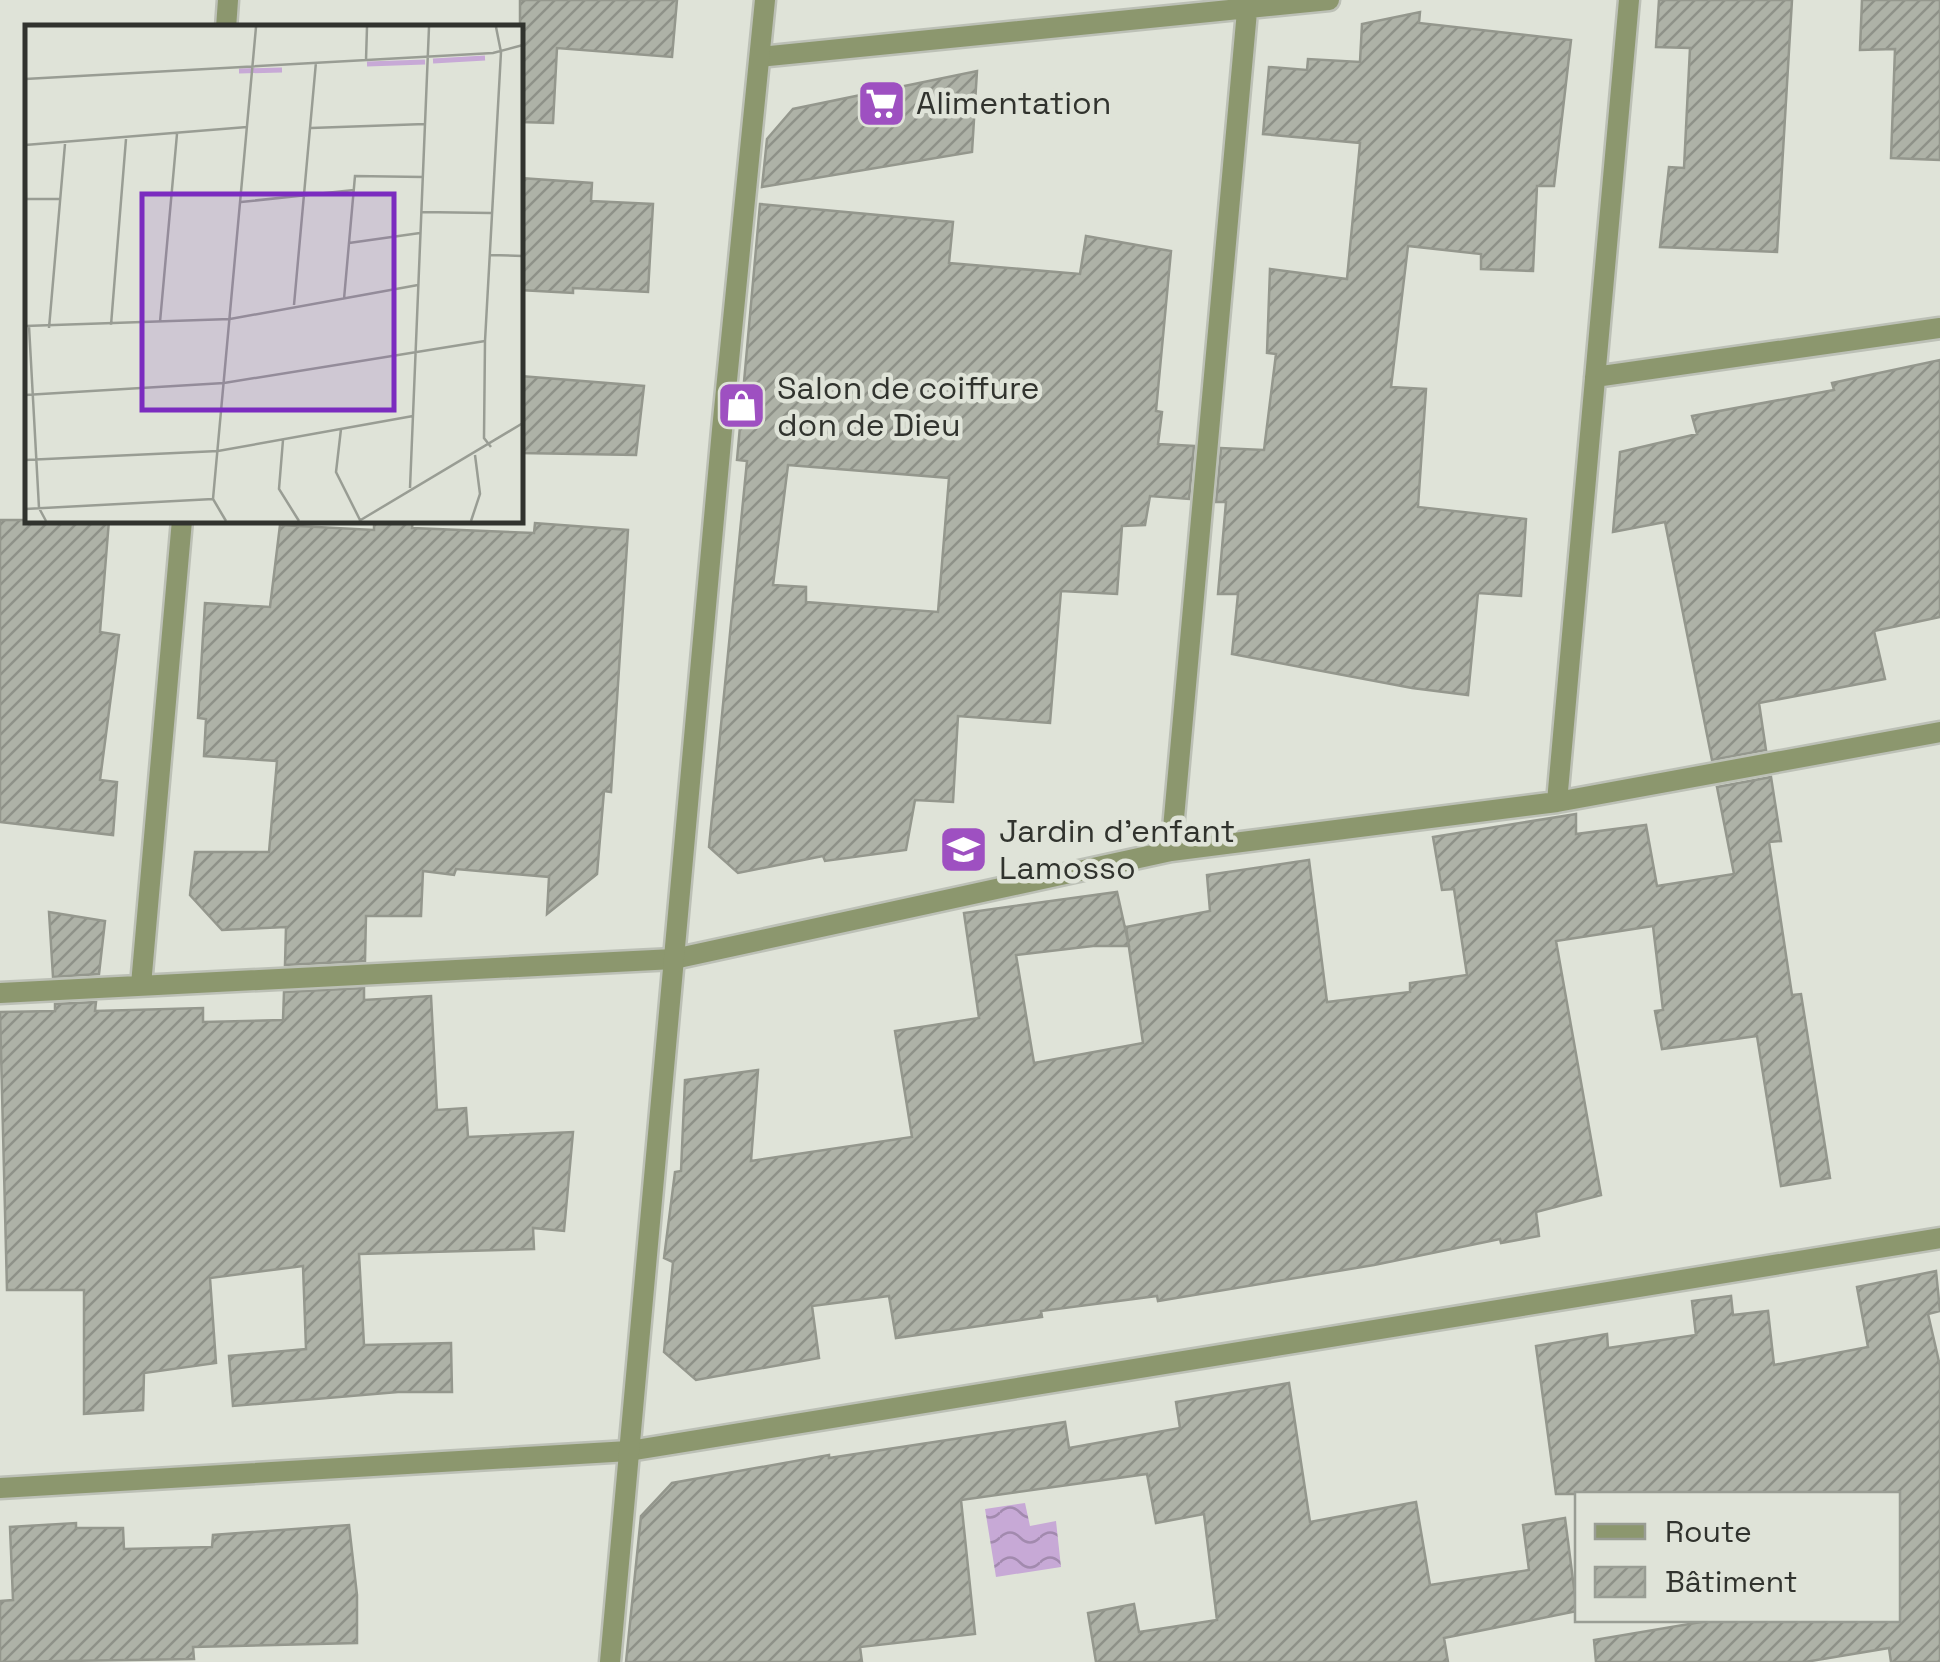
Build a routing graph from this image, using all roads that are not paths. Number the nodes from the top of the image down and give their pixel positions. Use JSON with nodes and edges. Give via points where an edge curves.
{"nodes":[{"id":1,"x":228,"y":0,"type":"edge"},
{"id":2,"x":765,"y":0,"type":"edge"},
{"id":3,"x":1329,"y":0,"type":"edge"},
{"id":4,"x":1629,"y":0,"type":"edge"},
{"id":5,"x":1248,"y":4,"type":"edge"},
{"id":6,"x":226,"y":25,"type":"edge"},
{"id":7,"x":760,"y":56,"type":"junction"},
{"id":8,"x":1940,"y":328,"type":"edge"},
{"id":9,"x":1596,"y":377,"type":"junction"},
{"id":10,"x":182,"y":522,"type":"edge"},
{"id":11,"x":1940,"y":732,"type":"edge"},
{"id":12,"x":1557,"y":802,"type":"junction"},
{"id":13,"x":1171,"y":851,"type":"junction"},
{"id":14,"x":674,"y":959,"type":"junction"},
{"id":15,"x":141,"y":985,"type":"junction"},
{"id":16,"x":0,"y":992,"type":"edge"},
{"id":17,"x":1940,"y":1238,"type":"edge"},
{"id":18,"x":630,"y":1451,"type":"junction"},
{"id":19,"x":0,"y":1488,"type":"edge"},
{"id":20,"x":610,"y":1662,"type":"edge"}],
"edges":[{"from":1,"to":6,"type":"street"},
{"from":2,"to":7,"type":"street"},
{"from":3,"to":5,"type":"street"},
{"from":4,"to":9,"type":"street"},
{"from":5,"to":7,"type":"street"},
{"from":5,"to":13,"type":"street"},
{"from":7,"to":14,"type":"street"},
{"from":8,"to":9,"type":"street"},
{"from":9,"to":12,"type":"street"},
{"from":10,"to":15,"type":"street"},
{"from":11,"to":12,"type":"street"},
{"from":12,"to":13,"type":"street"},
{"from":13,"to":14,"type":"street"},
{"from":14,"to":15,"type":"street"},
{"from":14,"to":18,"type":"street"},
{"from":15,"to":16,"type":"street"},
{"from":17,"to":18,"type":"street"},
{"from":18,"to":19,"type":"street"},
{"from":18,"to":20,"type":"street"}]}
